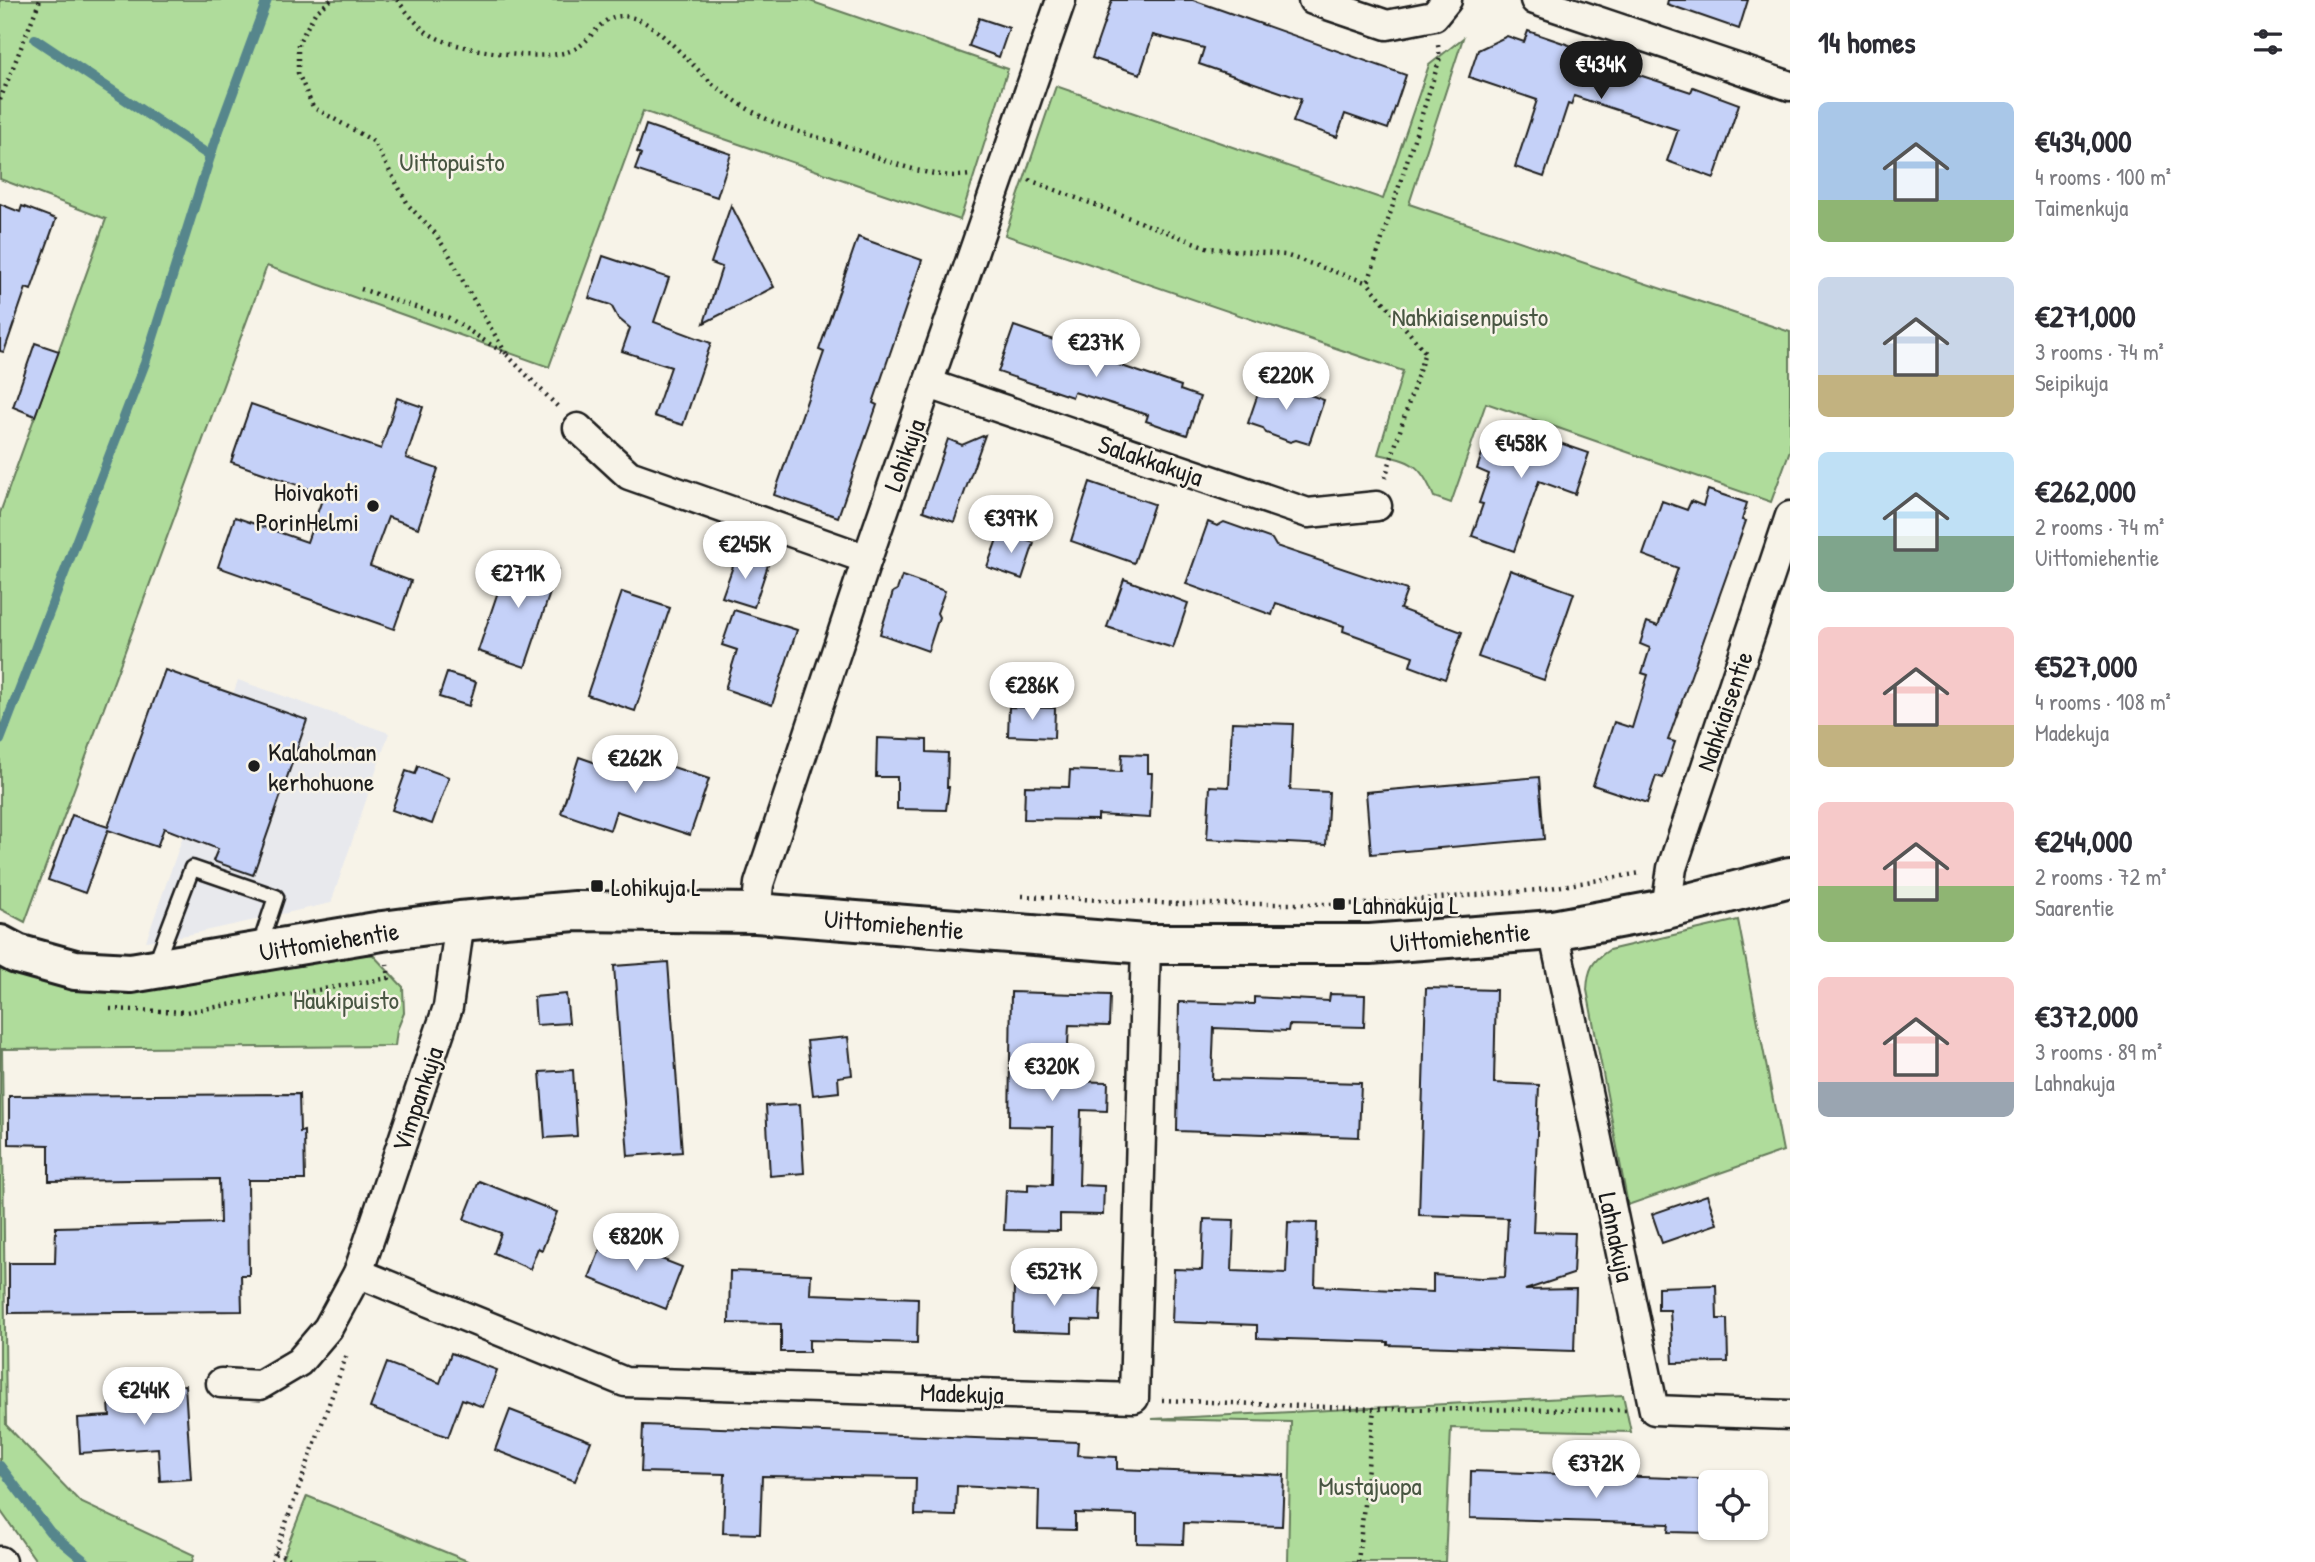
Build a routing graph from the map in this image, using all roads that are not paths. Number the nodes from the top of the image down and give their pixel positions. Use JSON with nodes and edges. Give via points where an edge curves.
{"nodes":[{"id":1,"x":1061,"y":0,"type":"edge"},
{"id":2,"x":1313,"y":0,"type":"edge"},
{"id":3,"x":1535,"y":0,"type":"edge"},
{"id":4,"x":1441,"y":8,"type":"edge"},
{"id":5,"x":1790,"y":86,"type":"edge"},
{"id":6,"x":929,"y":384,"type":"junction"},
{"id":7,"x":578,"y":428,"type":"road end"},
{"id":8,"x":1377,"y":506,"type":"road end"},
{"id":9,"x":1790,"y":516,"type":"edge"},
{"id":10,"x":867,"y":559,"type":"junction"},
{"id":11,"x":1790,"y":877,"type":"edge"},
{"id":12,"x":1666,"y":909,"type":"junction"},
{"id":13,"x":756,"y":913,"type":"junction"},
{"id":14,"x":460,"y":921,"type":"junction"},
{"id":15,"x":1553,"y":930,"type":"junction"},
{"id":16,"x":1146,"y":944,"type":"junction"},
{"id":17,"x":0,"y":945,"type":"edge"},
{"id":18,"x":258,"y":953,"type":"junction"},
{"id":19,"x":153,"y":969,"type":"junction"},
{"id":20,"x":358,"y":1273,"type":"junction"},
{"id":21,"x":221,"y":1383,"type":"dead end"},
{"id":22,"x":1790,"y":1415,"type":"edge"}],
"edges":[{"from":1,"to":6,"type":"street","name":"Lohikuja"},
{"from":2,"to":4,"type":"street","via":[[1387,25]]},
{"from":3,"to":5,"type":"street"},
{"from":6,"to":8,"type":"street","name":"Salakkakuja","via":[[1308,513]]},
{"from":6,"to":10,"type":"street","name":"Lohikuja"},
{"from":7,"to":10,"type":"street","via":[[629,475]]},
{"from":9,"to":12,"type":"street","name":"Nahkiaisentie","via":[[1672,868]]},
{"from":10,"to":13,"type":"street","name":"Lohikuja","via":[[759,884]]},
{"from":11,"to":12,"type":"street","name":"Uittomiehentie"},
{"from":12,"to":15,"type":"street","name":"Uittomiehentie"},
{"from":13,"to":14,"type":"street","name":"Uittomiehentie","via":[[575,911]]},
{"from":13,"to":16,"type":"street","name":"Uittomiehentie"},
{"from":14,"to":18,"type":"street","name":"Uittomiehentie"},
{"from":14,"to":20,"type":"street","name":"Vimpankuja","via":[[448,1007]]},
{"from":15,"to":16,"type":"street","name":"Uittomiehentie","via":[[1370,944]]},
{"from":15,"to":22,"type":"street","name":"Lahnakuja","via":[[1654,1410]]},
{"from":16,"to":20,"type":"street","name":"Madekuja","via":[[1134,1398],[625,1382]]},
{"from":17,"to":19,"type":"street","name":"Uittomiehentie","via":[[75,970],[131,973]]},
{"from":18,"to":19,"type":"street","name":"Uittomiehentie"},
{"from":18,"to":19,"type":"lane","via":[[276,897],[192,868]]},
{"from":20,"to":21,"type":"street","name":"Vimpankuja","via":[[328,1328],[299,1362],[260,1385]]}]}
